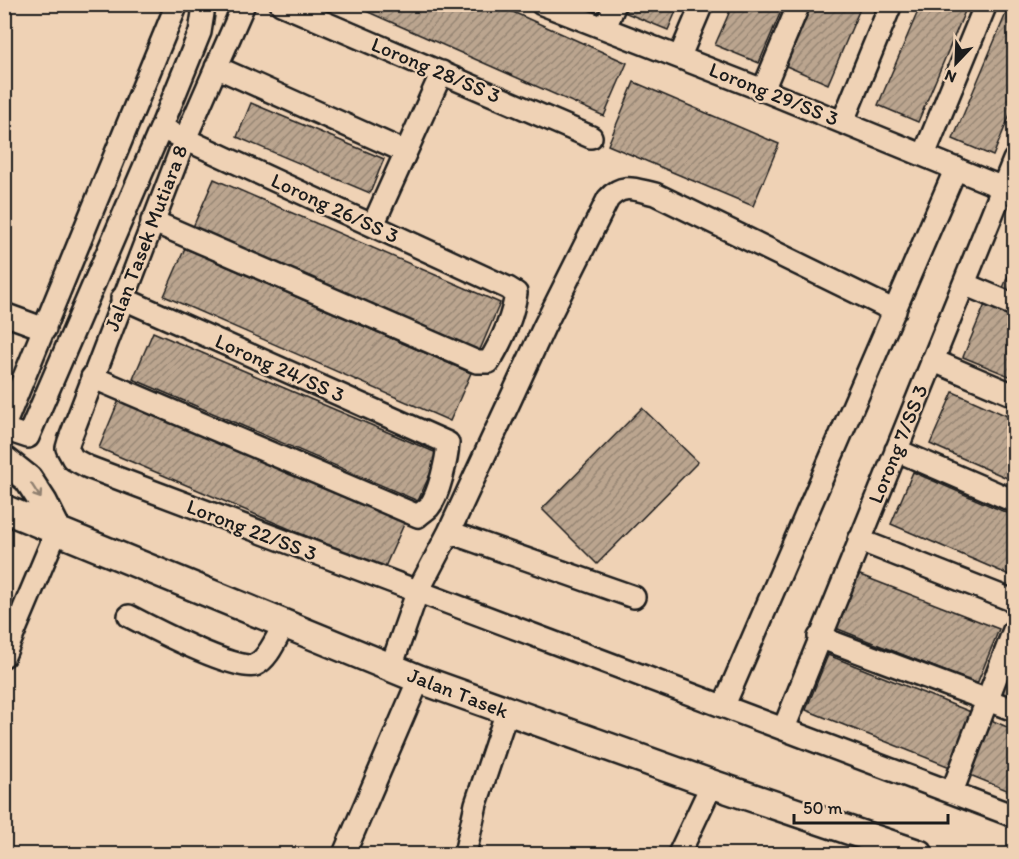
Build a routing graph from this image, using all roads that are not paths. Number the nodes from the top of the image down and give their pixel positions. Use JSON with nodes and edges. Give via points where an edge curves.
{"nodes":[{"id":1,"x":177,"y":4,"type":"edge"},
{"id":2,"x":201,"y":4,"type":"edge"},
{"id":3,"x":244,"y":4,"type":"edge"},
{"id":4,"x":281,"y":4,"type":"edge"},
{"id":5,"x":542,"y":4,"type":"edge"},
{"id":6,"x":615,"y":4,"type":"edge"},
{"id":7,"x":702,"y":4,"type":"edge"},
{"id":8,"x":799,"y":4,"type":"edge"},
{"id":9,"x":891,"y":4,"type":"edge"},
{"id":10,"x":986,"y":4,"type":"edge"},
{"id":11,"x":605,"y":28,"type":"junction"},
{"id":12,"x":680,"y":56,"type":"junction"},
{"id":13,"x":216,"y":67,"type":"junction"},
{"id":14,"x":442,"y":72,"type":"junction"},
{"id":15,"x":763,"y":90,"type":"junction"},
{"id":16,"x":843,"y":121,"type":"junction"},
{"id":17,"x":161,"y":128,"type":"junction"},
{"id":18,"x":591,"y":137,"type":"dead end"},
{"id":19,"x":185,"y":138,"type":"junction"},
{"id":20,"x":406,"y":152,"type":"junction"},
{"id":21,"x":924,"y":155,"type":"junction"},
{"id":22,"x":1014,"y":160,"type":"edge"},
{"id":23,"x":956,"y":168,"type":"junction"},
{"id":24,"x":1005,"y":200,"type":"edge"},
{"id":25,"x":152,"y":221,"type":"junction"},
{"id":26,"x":373,"y":225,"type":"junction"},
{"id":27,"x":964,"y":284,"type":"junction"},
{"id":28,"x":122,"y":298,"type":"junction"},
{"id":29,"x":1014,"y":305,"type":"edge"},
{"id":30,"x":895,"y":311,"type":"junction"},
{"id":31,"x":4,"y":314,"type":"edge"},
{"id":32,"x":45,"y":329,"type":"junction"},
{"id":33,"x":932,"y":360,"type":"junction"},
{"id":34,"x":93,"y":377,"type":"junction"},
{"id":35,"x":1014,"y":395,"type":"edge"},
{"id":36,"x":4,"y":428,"type":"edge"},
{"id":37,"x":896,"y":450,"type":"junction"},
{"id":38,"x":4,"y":460,"type":"edge"},
{"id":39,"x":88,"y":467,"type":"joint"},
{"id":40,"x":1014,"y":501,"type":"edge"},
{"id":41,"x":4,"y":509,"type":"edge"},
{"id":42,"x":57,"y":530,"type":"junction"},
{"id":43,"x":448,"y":532,"type":"junction"},
{"id":44,"x":859,"y":540,"type":"junction"},
{"id":45,"x":417,"y":593,"type":"junction"},
{"id":46,"x":634,"y":597,"type":"dead end"},
{"id":47,"x":1014,"y":601,"type":"edge"},
{"id":48,"x":129,"y":616,"type":"dead end"},
{"id":49,"x":285,"y":623,"type":"junction"},
{"id":50,"x":1014,"y":630,"type":"edge"},
{"id":51,"x":819,"y":637,"type":"junction"},
{"id":52,"x":4,"y":656,"type":"edge"},
{"id":53,"x":391,"y":667,"type":"junction"},
{"id":54,"x":419,"y":679,"type":"junction"},
{"id":55,"x":987,"y":700,"type":"junction"},
{"id":56,"x":724,"y":705,"type":"junction"},
{"id":57,"x":1014,"y":710,"type":"edge"},
{"id":58,"x":507,"y":711,"type":"junction"},
{"id":59,"x":784,"y":728,"type":"junction"},
{"id":60,"x":712,"y":784,"type":"junction"},
{"id":61,"x":952,"y":792,"type":"junction"},
{"id":62,"x":1014,"y":816,"type":"edge"},
{"id":63,"x":344,"y":855,"type":"edge"},
{"id":64,"x":465,"y":855,"type":"edge"},
{"id":65,"x":679,"y":855,"type":"edge"},
{"id":66,"x":919,"y":855,"type":"edge"}],
"edges":[{"from":1,"to":32,"type":"street"},
{"from":2,"to":17,"type":"street","via":[[200,32]]},
{"from":3,"to":13,"type":"street","name":"Jalan Tasek Mutiara 8"},
{"from":4,"to":14,"type":"street","name":"Lorong 28/SS 3"},
{"from":5,"to":11,"type":"street","name":"Lorong 29/SS 3"},
{"from":6,"to":11,"type":"street"},
{"from":7,"to":12,"type":"street"},
{"from":8,"to":15,"type":"street"},
{"from":9,"to":16,"type":"street"},
{"from":10,"to":21,"type":"street"},
{"from":11,"to":12,"type":"street","name":"Lorong 29/SS 3"},
{"from":12,"to":15,"type":"street","name":"Lorong 29/SS 3"},
{"from":13,"to":19,"type":"street","name":"Jalan Tasek Mutiara 8"},
{"from":13,"to":20,"type":"street"},
{"from":14,"to":18,"type":"street","name":"Lorong 28/SS 3"},
{"from":14,"to":20,"type":"street"},
{"from":15,"to":16,"type":"street","name":"Lorong 29/SS 3"},
{"from":16,"to":21,"type":"street","name":"Lorong 29/SS 3"},
{"from":17,"to":19,"type":"street","name":"Lorong 26/SS 3"},
{"from":17,"to":36,"type":"street","via":[[28,437]]},
{"from":19,"to":25,"type":"street","name":"Jalan Tasek Mutiara 8"},
{"from":19,"to":26,"type":"street","name":"Lorong 26/SS 3"},
{"from":20,"to":26,"type":"street"},
{"from":21,"to":23,"type":"street","name":"Lorong 29/SS 3"},
{"from":22,"to":24,"type":"street","name":"Lorong 7/SS 3"},
{"from":23,"to":24,"type":"street","name":"Lorong 29/SS 3"},
{"from":23,"to":30,"type":"street"},
{"from":24,"to":27,"type":"street","name":"Lorong 7/SS 3"},
{"from":25,"to":26,"type":"street","name":"Lorong 26/SS 3","via":[[477,362],[489,362],[508,324],[516,293]]},
{"from":25,"to":28,"type":"street","name":"Jalan Tasek Mutiara 8"},
{"from":27,"to":29,"type":"street"},
{"from":27,"to":33,"type":"street","name":"Lorong 7/SS 3"},
{"from":28,"to":34,"type":"street","name":"Jalan Tasek Mutiara 8"},
{"from":28,"to":34,"type":"street","name":"Lorong 24/SS 3","via":[[439,438],[448,443],[447,460],[430,506],[418,516]]},
{"from":30,"to":43,"type":"street","via":[[655,194],[627,188],[615,191],[544,327]]},
{"from":30,"to":56,"type":"street"},
{"from":31,"to":32,"type":"street"},
{"from":32,"to":36,"type":"street"},
{"from":33,"to":35,"type":"street"},
{"from":33,"to":37,"type":"street","name":"Lorong 7/SS 3"},
{"from":34,"to":39,"type":"street","name":"Jalan Tasek Mutiara 8","via":[[67,448],[73,459]]},
{"from":37,"to":40,"type":"street"},
{"from":37,"to":44,"type":"street","name":"Lorong 7/SS 3"},
{"from":38,"to":42,"type":"main road","one_way":true,"via":[[28,479]]},
{"from":39,"to":45,"type":"street","name":"Lorong 22/SS 3"},
{"from":41,"to":42,"type":"main road","name":"Jalan Tasek"},
{"from":42,"to":49,"type":"main road","name":"Jalan Tasek"},
{"from":42,"to":52,"type":"street"},
{"from":43,"to":45,"type":"street"},
{"from":43,"to":46,"type":"street"},
{"from":44,"to":47,"type":"street"},
{"from":44,"to":51,"type":"street","name":"Lorong 7/SS 3"},
{"from":45,"to":53,"type":"street"},
{"from":45,"to":56,"type":"street","name":"Lorong 22/SS 3"},
{"from":48,"to":49,"type":"street","via":[[243,666],[255,665],[267,654]]},
{"from":49,"to":53,"type":"main road","name":"Jalan Tasek"},
{"from":50,"to":55,"type":"street"},
{"from":51,"to":55,"type":"street"},
{"from":51,"to":59,"type":"street","name":"Lorong 7/SS 3"},
{"from":53,"to":54,"type":"main road","name":"Jalan Tasek"},
{"from":54,"to":58,"type":"main road","name":"Jalan Tasek"},
{"from":54,"to":63,"type":"street"},
{"from":55,"to":57,"type":"street"},
{"from":55,"to":61,"type":"street"},
{"from":56,"to":59,"type":"street","name":"Lorong 22/SS 3"},
{"from":58,"to":60,"type":"main road","name":"Jalan Tasek"},
{"from":58,"to":64,"type":"street","via":[[476,804]]},
{"from":59,"to":61,"type":"street","name":"Lorong 22/SS 3"},
{"from":60,"to":65,"type":"street"},
{"from":60,"to":66,"type":"main road","name":"Jalan Tasek"},
{"from":61,"to":62,"type":"street","name":"Lorong 22/SS 3"}]}
